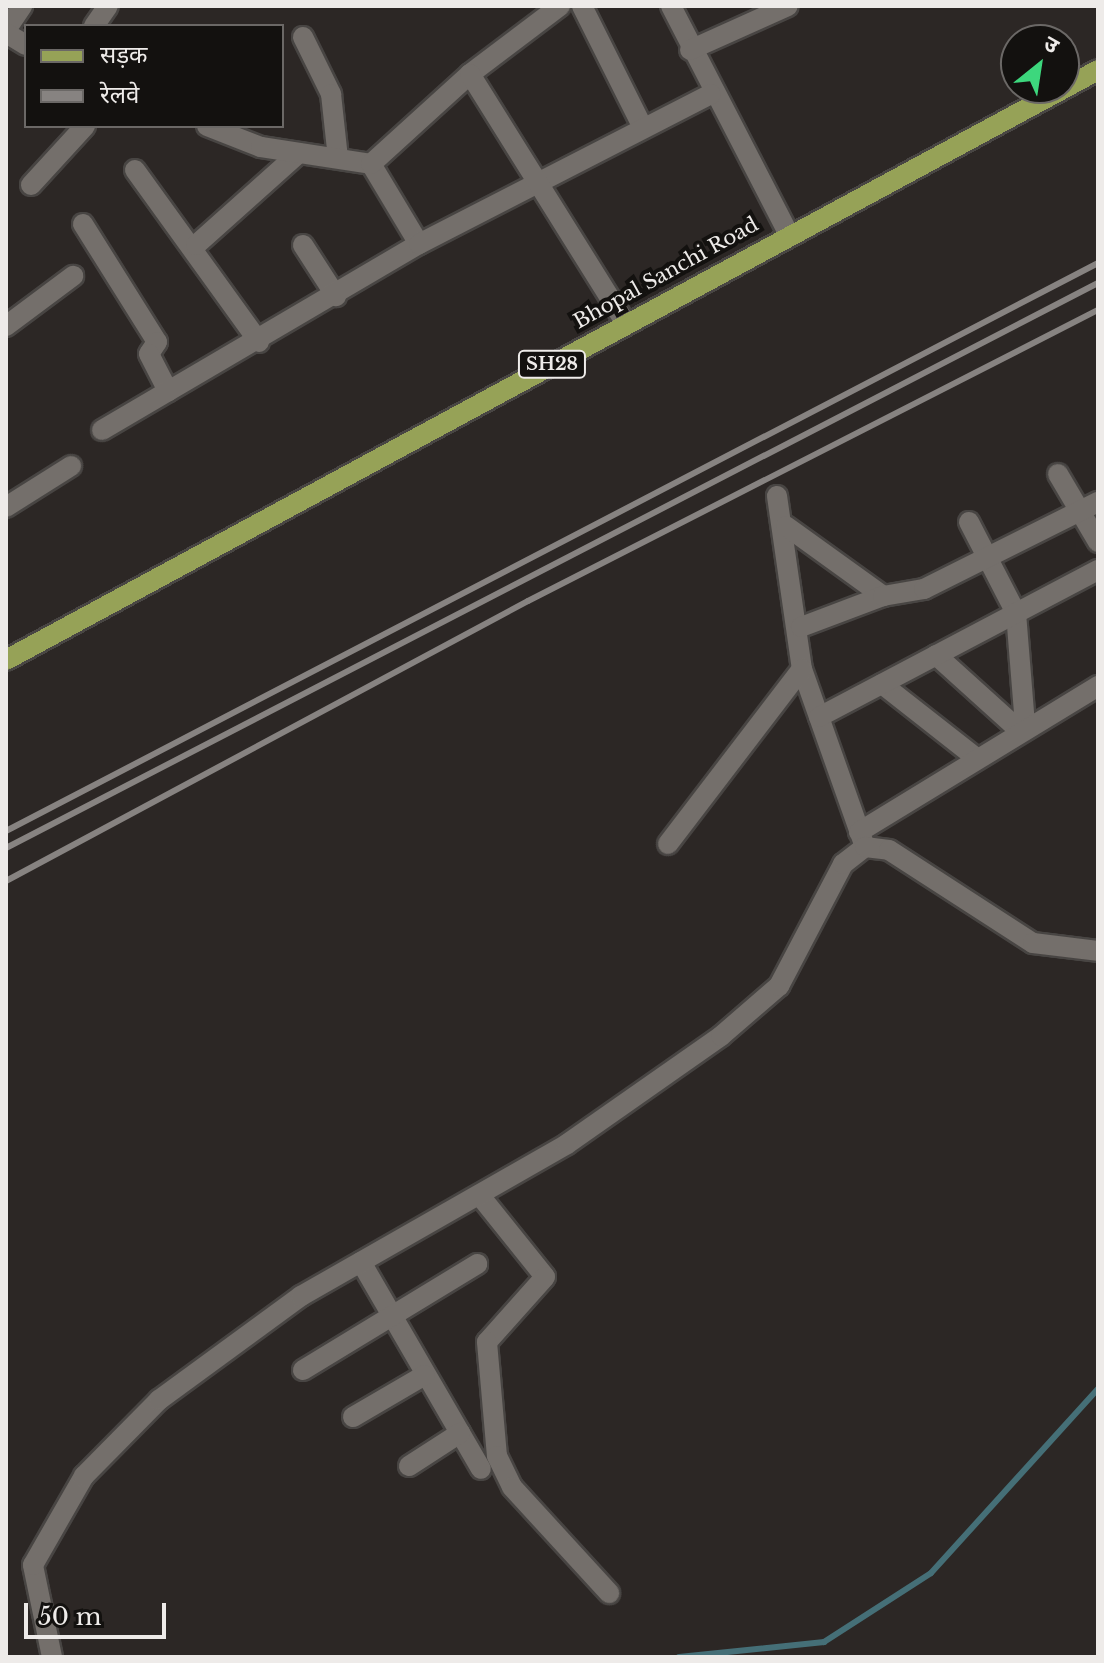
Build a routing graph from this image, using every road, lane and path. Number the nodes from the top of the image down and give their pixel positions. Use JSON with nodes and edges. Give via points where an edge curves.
{"nodes":[{"id":1,"x":22,"y":6,"type":"edge"},
{"id":2,"x":108,"y":6,"type":"edge"},
{"id":3,"x":560,"y":6,"type":"edge"},
{"id":4,"x":582,"y":6,"type":"edge"},
{"id":5,"x":671,"y":6,"type":"edge"},
{"id":6,"x":788,"y":6,"type":"edge"},
{"id":7,"x":95,"y":24,"type":"edge"},
{"id":8,"x":6,"y":31,"type":"edge"},
{"id":9,"x":303,"y":37,"type":"dead end"},
{"id":10,"x":24,"y":44,"type":"edge"},
{"id":11,"x":690,"y":50,"type":"junction"},
{"id":12,"x":1098,"y":70,"type":"edge"},
{"id":13,"x":470,"y":74,"type":"junction"},
{"id":14,"x":711,"y":94,"type":"junction"},
{"id":15,"x":83,"y":128,"type":"edge"},
{"id":16,"x":214,"y":128,"type":"edge"},
{"id":17,"x":643,"y":128,"type":"junction"},
{"id":18,"x":299,"y":153,"type":"junction"},
{"id":19,"x":338,"y":158,"type":"junction"},
{"id":20,"x":371,"y":164,"type":"junction"},
{"id":21,"x":135,"y":170,"type":"dead end"},
{"id":22,"x":539,"y":178,"type":"junction"},
{"id":23,"x":31,"y":185,"type":"dead end"},
{"id":24,"x":83,"y":224,"type":"dead end"},
{"id":25,"x":788,"y":233,"type":"junction"},
{"id":26,"x":419,"y":244,"type":"junction"},
{"id":27,"x":196,"y":245,"type":"junction"},
{"id":28,"x":303,"y":245,"type":"dead end"},
{"id":29,"x":73,"y":276,"type":"dead end"},
{"id":30,"x":336,"y":296,"type":"junction"},
{"id":31,"x":626,"y":324,"type":"junction"},
{"id":32,"x":6,"y":326,"type":"edge"},
{"id":33,"x":259,"y":342,"type":"junction"},
{"id":34,"x":168,"y":391,"type":"junction"},
{"id":35,"x":102,"y":430,"type":"dead end"},
{"id":36,"x":71,"y":466,"type":"dead end"},
{"id":37,"x":1058,"y":474,"type":"dead end"},
{"id":38,"x":777,"y":496,"type":"dead end"},
{"id":39,"x":6,"y":507,"type":"edge"},
{"id":40,"x":1089,"y":507,"type":"edge"},
{"id":41,"x":969,"y":522,"type":"dead end"},
{"id":42,"x":786,"y":526,"type":"junction"},
{"id":43,"x":1098,"y":542,"type":"edge"},
{"id":44,"x":989,"y":557,"type":"junction"},
{"id":45,"x":1098,"y":570,"type":"edge"},
{"id":46,"x":883,"y":596,"type":"junction"},
{"id":47,"x":1016,"y":613,"type":"junction"},
{"id":48,"x":801,"y":627,"type":"junction"},
{"id":49,"x":936,"y":655,"type":"junction"},
{"id":50,"x":6,"y":660,"type":"edge"},
{"id":51,"x":802,"y":669,"type":"junction"},
{"id":52,"x":882,"y":684,"type":"junction"},
{"id":53,"x":1098,"y":686,"type":"edge"},
{"id":54,"x":819,"y":717,"type":"junction"},
{"id":55,"x":1021,"y":727,"type":"junction"},
{"id":56,"x":975,"y":757,"type":"junction"},
{"id":57,"x":862,"y":840,"type":"junction"},
{"id":58,"x":668,"y":844,"type":"dead end"},
{"id":59,"x":1098,"y":951,"type":"edge"},
{"id":60,"x":481,"y":1197,"type":"junction"},
{"id":61,"x":361,"y":1262,"type":"junction"},
{"id":62,"x":477,"y":1264,"type":"dead end"},
{"id":63,"x":392,"y":1318,"type":"junction"},
{"id":64,"x":303,"y":1370,"type":"dead end"},
{"id":65,"x":425,"y":1375,"type":"junction"},
{"id":66,"x":353,"y":1417,"type":"dead end"},
{"id":67,"x":460,"y":1433,"type":"junction"},
{"id":68,"x":409,"y":1466,"type":"dead end"},
{"id":69,"x":481,"y":1469,"type":"dead end"},
{"id":70,"x":609,"y":1593,"type":"dead end"},
{"id":71,"x":52,"y":1657,"type":"edge"}],
"edges":[{"from":1,"to":8,"type":"street"},
{"from":2,"to":7,"type":"street"},
{"from":3,"to":13,"type":"street"},
{"from":4,"to":17,"type":"street","via":[[609,46]]},
{"from":5,"to":11,"type":"street"},
{"from":6,"to":11,"type":"street"},
{"from":8,"to":10,"type":"street"},
{"from":9,"to":19,"type":"street","via":[[331,94]]},
{"from":11,"to":14,"type":"street"},
{"from":12,"to":25,"type":"main road","name":"Bhopal Sanchi Road","number":"SH28"},
{"from":13,"to":20,"type":"street"},
{"from":13,"to":22,"type":"street"},
{"from":14,"to":17,"type":"street"},
{"from":14,"to":25,"type":"street"},
{"from":15,"to":23,"type":"street"},
{"from":16,"to":18,"type":"street"},
{"from":17,"to":22,"type":"street"},
{"from":18,"to":19,"type":"street"},
{"from":18,"to":27,"type":"street"},
{"from":19,"to":20,"type":"street"},
{"from":20,"to":26,"type":"street"},
{"from":21,"to":27,"type":"street"},
{"from":22,"to":26,"type":"street"},
{"from":22,"to":31,"type":"street"},
{"from":24,"to":34,"type":"street","via":[[157,342],[149,354]]},
{"from":25,"to":31,"type":"main road","name":"Bhopal Sanchi Road","number":"SH28"},
{"from":26,"to":30,"type":"street"},
{"from":27,"to":33,"type":"street"},
{"from":28,"to":30,"type":"street"},
{"from":29,"to":32,"type":"street"},
{"from":30,"to":33,"type":"street"},
{"from":31,"to":50,"type":"main road","name":"Bhopal Sanchi Road","number":"SH28"},
{"from":33,"to":34,"type":"street"},
{"from":34,"to":35,"type":"street"},
{"from":36,"to":39,"type":"street"},
{"from":37,"to":40,"type":"street"},
{"from":38,"to":42,"type":"street"},
{"from":40,"to":43,"type":"street"},
{"from":40,"to":44,"type":"street"},
{"from":41,"to":44,"type":"street"},
{"from":42,"to":46,"type":"street"},
{"from":42,"to":48,"type":"street"},
{"from":44,"to":46,"type":"street","via":[[924,589]]},
{"from":44,"to":47,"type":"street"},
{"from":45,"to":47,"type":"street"},
{"from":46,"to":48,"type":"street"},
{"from":47,"to":49,"type":"street"},
{"from":47,"to":55,"type":"street"},
{"from":48,"to":51,"type":"street"},
{"from":49,"to":52,"type":"street"},
{"from":49,"to":55,"type":"street"},
{"from":51,"to":54,"type":"street"},
{"from":51,"to":58,"type":"street"},
{"from":52,"to":54,"type":"street"},
{"from":52,"to":56,"type":"street"},
{"from":53,"to":55,"type":"street"},
{"from":54,"to":57,"type":"street"},
{"from":55,"to":56,"type":"street"},
{"from":56,"to":57,"type":"street"},
{"from":57,"to":59,"type":"street","via":[[889,850],[1033,943]]},
{"from":57,"to":60,"type":"street","via":[[843,864],[779,986],[721,1036]]},
{"from":60,"to":61,"type":"street"},
{"from":60,"to":70,"type":"street","via":[[545,1277],[487,1342],[497,1456],[512,1487]]},
{"from":61,"to":63,"type":"street"},
{"from":61,"to":71,"type":"street","via":[[301,1296],[159,1400],[84,1476],[33,1565]]},
{"from":62,"to":63,"type":"street"},
{"from":63,"to":64,"type":"street"},
{"from":63,"to":65,"type":"street"},
{"from":65,"to":66,"type":"street"},
{"from":65,"to":67,"type":"street"},
{"from":67,"to":68,"type":"street"},
{"from":67,"to":69,"type":"street"}]}
